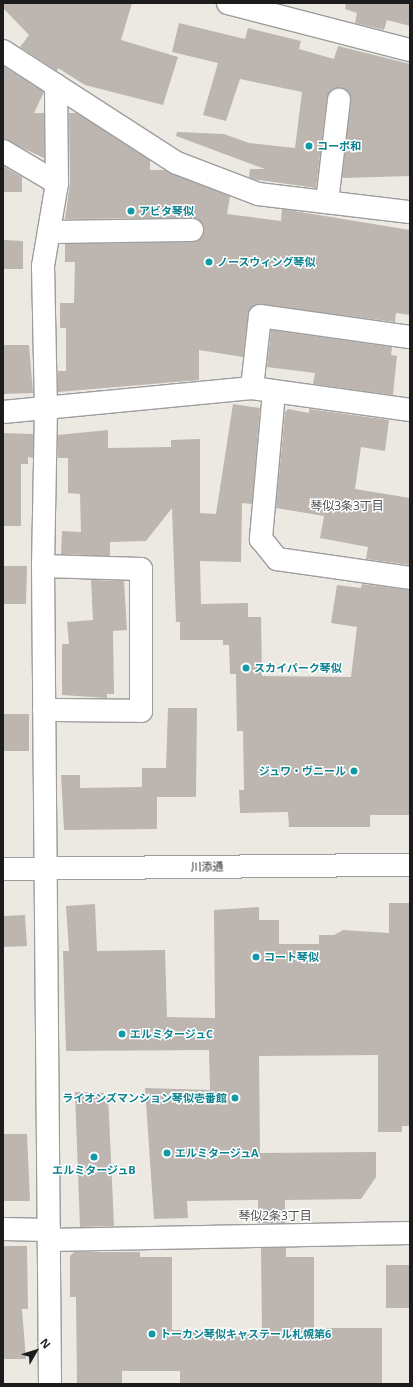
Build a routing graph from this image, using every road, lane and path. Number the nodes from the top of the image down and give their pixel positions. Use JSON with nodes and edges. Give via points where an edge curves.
{"nodes":[{"id":1,"x":228,"y":3,"type":"edge"},
{"id":2,"x":410,"y":50,"type":"edge"},
{"id":3,"x":3,"y":51,"type":"edge"},
{"id":4,"x":56,"y":85,"type":"junction"},
{"id":5,"x":339,"y":100,"type":"dead end"},
{"id":6,"x":3,"y":151,"type":"edge"},
{"id":7,"x":58,"y":183,"type":"junction"},
{"id":8,"x":327,"y":202,"type":"junction"},
{"id":9,"x":410,"y":212,"type":"edge"},
{"id":10,"x":192,"y":230,"type":"dead end"},
{"id":11,"x":49,"y":232,"type":"junction"},
{"id":12,"x":410,"y":337,"type":"edge"},
{"id":13,"x":252,"y":388,"type":"junction"},
{"id":14,"x":274,"y":392,"type":"junction"},
{"id":15,"x":46,"y":409,"type":"junction"},
{"id":16,"x":410,"y":410,"type":"edge"},
{"id":17,"x":3,"y":412,"type":"edge"},
{"id":18,"x":43,"y":566,"type":"junction"},
{"id":19,"x":410,"y":578,"type":"edge"},
{"id":20,"x":44,"y":710,"type":"junction"},
{"id":21,"x":410,"y":865,"type":"edge"},
{"id":22,"x":3,"y":869,"type":"edge"},
{"id":23,"x":46,"y":869,"type":"junction"},
{"id":24,"x":3,"y":1229,"type":"edge"},
{"id":25,"x":410,"y":1233,"type":"edge"},
{"id":26,"x":50,"y":1235,"type":"junction"},
{"id":27,"x":50,"y":1384,"type":"edge"}],
"edges":[{"from":1,"to":2,"type":"street"},
{"from":3,"to":4,"type":"street"},
{"from":4,"to":7,"type":"street"},
{"from":4,"to":8,"type":"street","via":[[177,163],[258,194]]},
{"from":5,"to":8,"type":"street"},
{"from":6,"to":7,"type":"street"},
{"from":7,"to":11,"type":"street"},
{"from":8,"to":9,"type":"street"},
{"from":10,"to":11,"type":"street"},
{"from":11,"to":15,"type":"street","via":[[43,266]]},
{"from":12,"to":13,"type":"street","via":[[260,316]]},
{"from":13,"to":14,"type":"street"},
{"from":13,"to":15,"type":"street"},
{"from":14,"to":16,"type":"street"},
{"from":14,"to":19,"type":"street","via":[[261,539],[277,559]]},
{"from":15,"to":17,"type":"street"},
{"from":15,"to":18,"type":"street"},
{"from":18,"to":20,"type":"street"},
{"from":18,"to":20,"type":"street","via":[[141,570],[141,711]]},
{"from":20,"to":23,"type":"street"},
{"from":21,"to":23,"type":"street","name":"川添通"},
{"from":22,"to":23,"type":"street","name":"川添通"},
{"from":23,"to":26,"type":"street"},
{"from":24,"to":26,"type":"street"},
{"from":25,"to":26,"type":"street"},
{"from":26,"to":27,"type":"street"}]}
